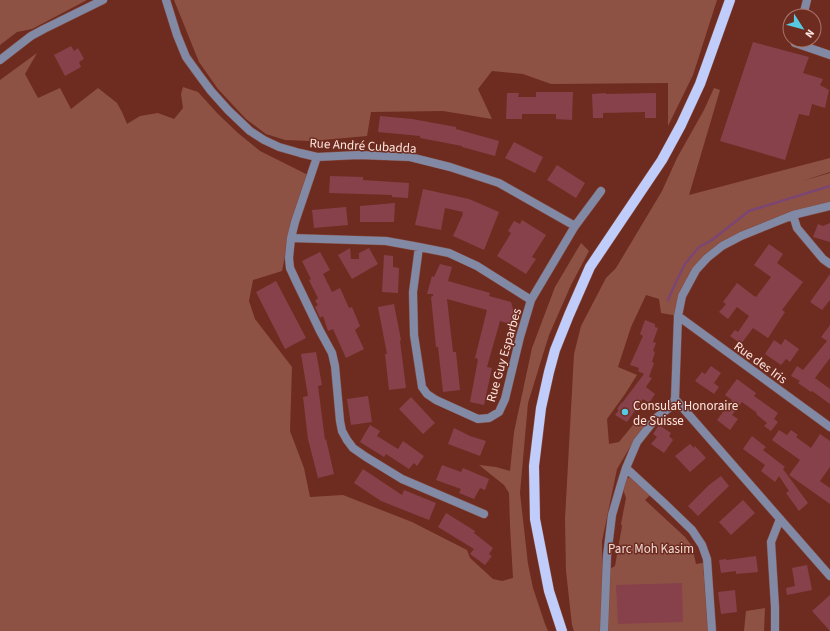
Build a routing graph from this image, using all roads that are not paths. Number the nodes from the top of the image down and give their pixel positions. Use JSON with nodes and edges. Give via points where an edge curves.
{"nodes":[{"id":1,"x":103,"y":0,"type":"edge"},
{"id":2,"x":166,"y":0,"type":"edge"},
{"id":3,"x":730,"y":0,"type":"edge"},
{"id":4,"x":810,"y":48,"type":"edge"},
{"id":5,"x":830,"y":55,"type":"edge"},
{"id":6,"x":0,"y":60,"type":"edge"},
{"id":7,"x":317,"y":157,"type":"junction"},
{"id":8,"x":601,"y":191,"type":"dead end"},
{"id":9,"x":830,"y":206,"type":"edge"},
{"id":10,"x":793,"y":215,"type":"junction"},
{"id":11,"x":575,"y":226,"type":"junction"},
{"id":12,"x":291,"y":238,"type":"junction"},
{"id":13,"x":419,"y":247,"type":"junction"},
{"id":14,"x":830,"y":264,"type":"edge"},
{"id":15,"x":531,"y":300,"type":"junction"},
{"id":16,"x":678,"y":316,"type":"junction"},
{"id":17,"x":675,"y":399,"type":"junction"},
{"id":18,"x":830,"y":427,"type":"edge"},
{"id":19,"x":626,"y":468,"type":"junction"},
{"id":20,"x":484,"y":514,"type":"dead end"},
{"id":21,"x":780,"y":520,"type":"junction"},
{"id":22,"x":830,"y":576,"type":"edge"},
{"id":23,"x":562,"y":631,"type":"edge"},
{"id":24,"x":604,"y":631,"type":"edge"},
{"id":25,"x":712,"y":631,"type":"edge"},
{"id":26,"x":775,"y":631,"type":"edge"}],
"edges":[{"from":1,"to":6,"type":"street","via":[[31,36]]},
{"from":2,"to":7,"type":"street","name":"Rue André Cubadda","via":[[186,57],[228,110],[250,131],[264,140],[279,147]]},
{"from":3,"to":23,"type":"main road","via":[[700,84],[681,125],[662,160],[590,267],[553,357],[541,408],[534,466],[535,519],[549,591]]},
{"from":4,"to":5,"type":"street"},
{"from":7,"to":11,"type":"street","name":"Rue André Cubadda","via":[[410,157],[450,167],[499,183]]},
{"from":7,"to":12,"type":"street"},
{"from":8,"to":11,"type":"street","name":"Rue Guy Esparbes"},
{"from":9,"to":10,"type":"street"},
{"from":10,"to":14,"type":"street","via":[[797,228]]},
{"from":10,"to":16,"type":"street","via":[[741,236],[707,258],[696,270],[682,296]]},
{"from":11,"to":15,"type":"street","name":"Rue Guy Esparbes"},
{"from":12,"to":13,"type":"street","via":[[386,241]]},
{"from":12,"to":20,"type":"street","via":[[290,268],[332,353],[340,421],[347,440],[353,448],[402,479]]},
{"from":13,"to":15,"type":"street","via":[[449,253],[477,266]]},
{"from":13,"to":15,"type":"street","name":"Rue Guy Esparbes","via":[[413,292],[414,335],[422,387],[436,400],[478,419],[489,418],[500,412]]},
{"from":16,"to":17,"type":"street"},
{"from":16,"to":18,"type":"street","name":"Rue des Iris"},
{"from":17,"to":19,"type":"street","via":[[669,408],[656,418],[638,442]]},
{"from":17,"to":21,"type":"street"},
{"from":19,"to":24,"type":"street","via":[[612,515],[607,556]]},
{"from":19,"to":25,"type":"street","via":[[692,530],[702,546],[707,559]]},
{"from":21,"to":22,"type":"street"},
{"from":21,"to":26,"type":"street","via":[[770,542]]}]}
